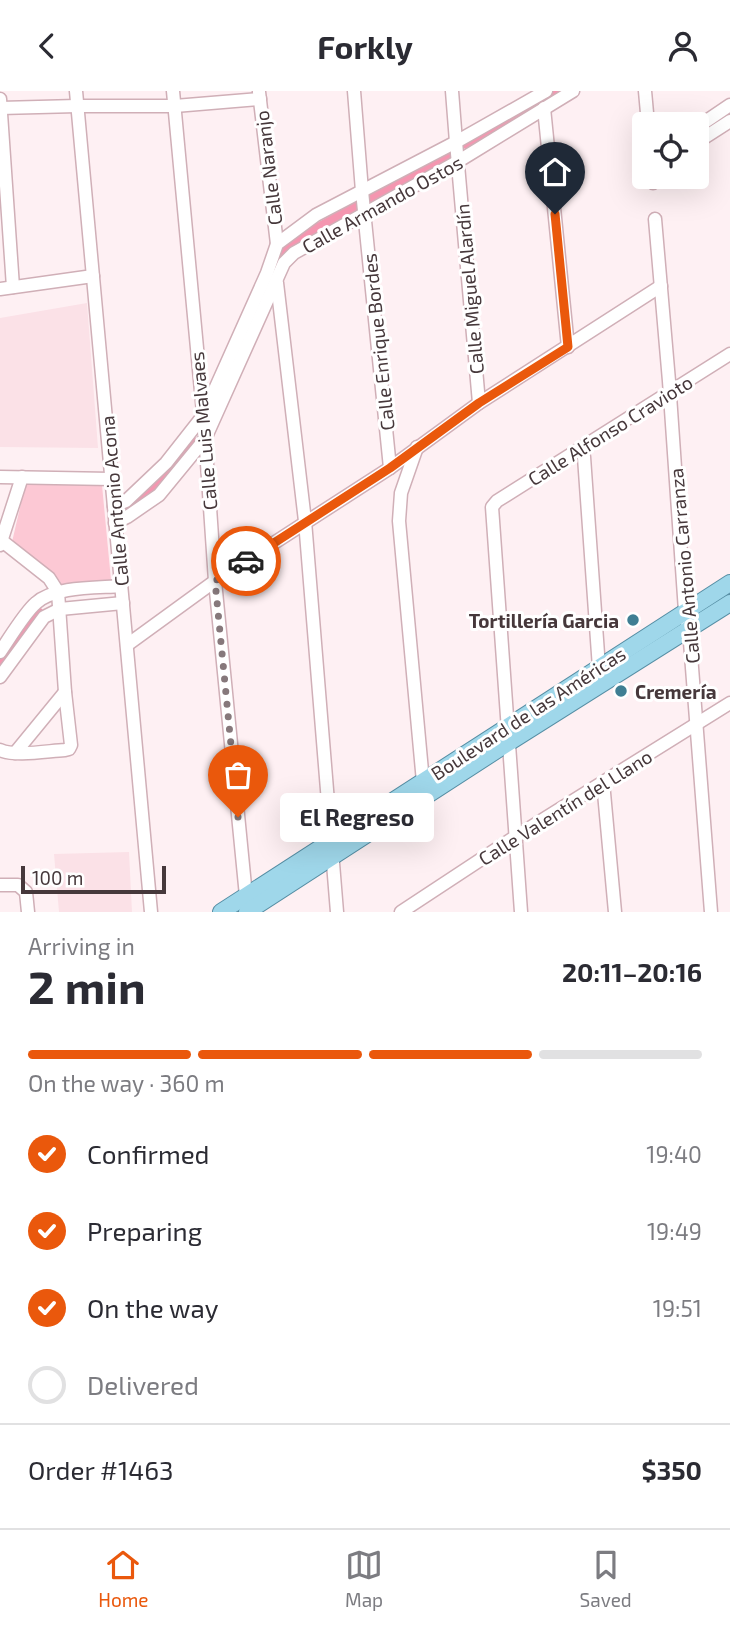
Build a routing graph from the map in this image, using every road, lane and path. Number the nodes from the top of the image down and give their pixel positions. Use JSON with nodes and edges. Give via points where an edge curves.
{"nodes":[{"id":1,"x":76,"y":91,"type":"edge"},
{"id":2,"x":173,"y":91,"type":"edge"},
{"id":3,"x":354,"y":91,"type":"edge"},
{"id":4,"x":452,"y":91,"type":"edge"},
{"id":5,"x":546,"y":91,"type":"edge"},
{"id":6,"x":573,"y":91,"type":"edge"},
{"id":7,"x":645,"y":91,"type":"edge"},
{"id":8,"x":260,"y":95,"type":"edge"},
{"id":9,"x":0,"y":99,"type":"edge"},
{"id":10,"x":77,"y":106,"type":"junction"},
{"id":11,"x":175,"y":106,"type":"junction"},
{"id":12,"x":730,"y":106,"type":"edge"},
{"id":13,"x":0,"y":108,"type":"edge"},
{"id":14,"x":544,"y":108,"type":"junction"},
{"id":15,"x":647,"y":112,"type":"edge"},
{"id":16,"x":709,"y":120,"type":"edge"},
{"id":17,"x":730,"y":121,"type":"edge"},
{"id":18,"x":709,"y":135,"type":"edge"},
{"id":19,"x":456,"y":142,"type":"junction"},
{"id":20,"x":457,"y":162,"type":"junction"},
{"id":21,"x":362,"y":191,"type":"junction"},
{"id":22,"x":365,"y":214,"type":"junction"},
{"id":23,"x":656,"y":219,"type":"dead end"},
{"id":24,"x":277,"y":244,"type":"junction"},
{"id":25,"x":93,"y":276,"type":"junction"},
{"id":26,"x":276,"y":282,"type":"junction"},
{"id":27,"x":661,"y":286,"type":"junction"},
{"id":28,"x":7,"y":288,"type":"edge"},
{"id":29,"x":568,"y":347,"type":"junction"},
{"id":30,"x":730,"y":354,"type":"edge"},
{"id":31,"x":223,"y":384,"type":"junction"},
{"id":32,"x":670,"y":392,"type":"junction"},
{"id":33,"x":479,"y":403,"type":"junction"},
{"id":34,"x":203,"y":416,"type":"junction"},
{"id":35,"x":205,"y":439,"type":"junction"},
{"id":36,"x":417,"y":447,"type":"junction"},
{"id":37,"x":580,"y":449,"type":"junction"},
{"id":38,"x":390,"y":468,"type":"junction"},
{"id":39,"x":0,"y":477,"type":"edge"},
{"id":40,"x":22,"y":477,"type":"junction"},
{"id":41,"x":111,"y":479,"type":"junction"},
{"id":42,"x":114,"y":506,"type":"junction"},
{"id":43,"x":305,"y":521,"type":"junction"},
{"id":44,"x":116,"y":523,"type":"junction"},
{"id":45,"x":1,"y":543,"type":"edge"},
{"id":46,"x":215,"y":581,"type":"junction"},
{"id":47,"x":730,"y":583,"type":"edge"},
{"id":48,"x":121,"y":586,"type":"junction"},
{"id":49,"x":58,"y":592,"type":"junction"},
{"id":50,"x":123,"y":603,"type":"junction"},
{"id":51,"x":730,"y":603,"type":"edge"},
{"id":52,"x":60,"y":610,"type":"junction"},
{"id":53,"x":685,"y":611,"type":"junction"},
{"id":54,"x":688,"y":629,"type":"junction"},
{"id":55,"x":127,"y":645,"type":"junction"},
{"id":56,"x":0,"y":652,"type":"edge"},
{"id":57,"x":598,"y":668,"type":"junction"},
{"id":58,"x":0,"y":677,"type":"edge"},
{"id":59,"x":65,"y":692,"type":"junction"},
{"id":60,"x":730,"y":703,"type":"edge"},
{"id":61,"x":697,"y":724,"type":"junction"},
{"id":62,"x":508,"y":726,"type":"junction"},
{"id":63,"x":509,"y":743,"type":"junction"},
{"id":64,"x":0,"y":750,"type":"edge"},
{"id":65,"x":15,"y":753,"type":"junction"},
{"id":66,"x":423,"y":782,"type":"junction"},
{"id":67,"x":603,"y":782,"type":"junction"},
{"id":68,"x":515,"y":837,"type":"junction"},
{"id":69,"x":332,"y":849,"type":"junction"},
{"id":70,"x":0,"y":885,"type":"edge"},
{"id":71,"x":424,"y":897,"type":"junction"},
{"id":72,"x":247,"y":904,"type":"edge"},
{"id":73,"x":28,"y":912,"type":"edge"},
{"id":74,"x":151,"y":912,"type":"edge"},
{"id":75,"x":220,"y":912,"type":"edge"},
{"id":76,"x":337,"y":912,"type":"edge"},
{"id":77,"x":401,"y":912,"type":"edge"},
{"id":78,"x":425,"y":912,"type":"edge"},
{"id":79,"x":521,"y":912,"type":"edge"},
{"id":80,"x":615,"y":912,"type":"edge"},
{"id":81,"x":711,"y":912,"type":"edge"}],
"edges":[{"from":1,"to":10,"type":"street","name":"Calle Antonio Acona"},
{"from":2,"to":11,"type":"street","name":"Calle Luis Malvaes"},
{"from":3,"to":21,"type":"street","name":"Calle Enrique Bordes"},
{"from":4,"to":19,"type":"street","name":"Calle Miguel Alardín"},
{"from":5,"to":19,"type":"street","name":"Calle Armando Ostos"},
{"from":6,"to":14,"type":"street","name":"Calle Armando Ostos"},
{"from":7,"to":15,"type":"street"},
{"from":8,"to":11,"type":"street"},
{"from":8,"to":24,"type":"street","name":"Calle Naranjo"},
{"from":9,"to":13,"type":"street"},
{"from":10,"to":11,"type":"street"},
{"from":10,"to":13,"type":"street"},
{"from":10,"to":25,"type":"street","name":"Calle Antonio Acona"},
{"from":11,"to":34,"type":"street","name":"Calle Luis Malvaes"},
{"from":12,"to":16,"type":"street"},
{"from":13,"to":28,"type":"street"},
{"from":14,"to":20,"type":"street","name":"Calle Armando Ostos"},
{"from":14,"to":29,"type":"street"},
{"from":17,"to":18,"type":"street"},
{"from":19,"to":20,"type":"street","name":"Calle Miguel Alardín"},
{"from":19,"to":21,"type":"street","name":"Calle Armando Ostos"},
{"from":20,"to":22,"type":"street","name":"Calle Armando Ostos"},
{"from":20,"to":33,"type":"street","name":"Calle Miguel Alardín"},
{"from":21,"to":22,"type":"street","name":"Calle Enrique Bordes"},
{"from":21,"to":24,"type":"street","name":"Calle Armando Ostos","via":[[316,215]]},
{"from":22,"to":26,"type":"street","name":"Calle Armando Ostos","via":[[294,253]]},
{"from":22,"to":38,"type":"street","name":"Calle Enrique Bordes"},
{"from":23,"to":27,"type":"street","name":"Calle Antonio Carranza"},
{"from":24,"to":31,"type":"street","name":"Calle Armando Ostos"},
{"from":25,"to":28,"type":"street"},
{"from":25,"to":41,"type":"street","name":"Calle Antonio Acona"},
{"from":26,"to":31,"type":"street","name":"Calle Armando Ostos"},
{"from":26,"to":43,"type":"street"},
{"from":27,"to":29,"type":"street"},
{"from":27,"to":32,"type":"street","name":"Calle Antonio Carranza"},
{"from":29,"to":33,"type":"street"},
{"from":30,"to":32,"type":"street","name":"Calle Alfonso Cravioto"},
{"from":31,"to":34,"type":"street","name":"Calle Armando Ostos"},
{"from":31,"to":35,"type":"street","name":"Calle Armando Ostos"},
{"from":32,"to":37,"type":"street","name":"Calle Alfonso Cravioto"},
{"from":32,"to":53,"type":"street","name":"Calle Antonio Carranza"},
{"from":33,"to":36,"type":"street"},
{"from":34,"to":35,"type":"street","name":"Calle Luis Malvaes"},
{"from":34,"to":42,"type":"street","name":"Calle Armando Ostos","via":[[166,463],[126,501]]},
{"from":35,"to":44,"type":"street","name":"Calle Armando Ostos","via":[[159,495]]},
{"from":35,"to":46,"type":"street","name":"Calle Luis Malvaes"},
{"from":36,"to":38,"type":"street"},
{"from":36,"to":66,"type":"street","name":"Calle Enrique Bordes","via":[[401,493],[399,521]]},
{"from":37,"to":57,"type":"street"},
{"from":37,"to":62,"type":"street","name":"Calle Alfonso Cravioto","via":[[492,507]]},
{"from":38,"to":43,"type":"street"},
{"from":39,"to":40,"type":"street"},
{"from":40,"to":41,"type":"street"},
{"from":40,"to":45,"type":"street"},
{"from":41,"to":42,"type":"street","name":"Calle Antonio Acona"},
{"from":42,"to":44,"type":"street","name":"Calle Antonio Acona"},
{"from":43,"to":46,"type":"street"},
{"from":43,"to":69,"type":"street"},
{"from":44,"to":48,"type":"street","name":"Calle Antonio Acona"},
{"from":45,"to":49,"type":"street","via":[[49,578]]},
{"from":46,"to":55,"type":"street"},
{"from":46,"to":72,"type":"street","name":"Calle Luis Malvaes"},
{"from":47,"to":53,"type":"main road","name":"Boulevard de las Américas"},
{"from":48,"to":49,"type":"street"},
{"from":48,"to":50,"type":"street","name":"Calle Antonio Acona"},
{"from":49,"to":52,"type":"street"},
{"from":49,"to":56,"type":"street","via":[[35,603]]},
{"from":50,"to":52,"type":"street"},
{"from":50,"to":55,"type":"street","name":"Calle Antonio Acona"},
{"from":51,"to":54,"type":"main road","name":"Boulevard de las Américas"},
{"from":52,"to":58,"type":"street","via":[[44,617]]},
{"from":52,"to":59,"type":"street"},
{"from":53,"to":54,"type":"street","name":"Calle Antonio Carranza"},
{"from":53,"to":57,"type":"main road","name":"Boulevard de las Américas"},
{"from":54,"to":61,"type":"street","name":"Calle Antonio Carranza"},
{"from":54,"to":63,"type":"main road","name":"Boulevard de las Américas"},
{"from":55,"to":74,"type":"street","name":"Calle Antonio Acona"},
{"from":57,"to":62,"type":"main road","name":"Boulevard de las Américas"},
{"from":59,"to":65,"type":"street"},
{"from":59,"to":65,"type":"street","via":[[69,749]]},
{"from":60,"to":61,"type":"street","name":"Calle Valentín del Llano"},
{"from":61,"to":67,"type":"street","name":"Calle Valentín del Llano"},
{"from":61,"to":81,"type":"street","name":"Calle Antonio Carranza"},
{"from":62,"to":63,"type":"street"},
{"from":62,"to":66,"type":"main road","name":"Boulevard de las Américas"},
{"from":63,"to":68,"type":"street"},
{"from":63,"to":69,"type":"main road","name":"Boulevard de las Américas"},
{"from":64,"to":65,"type":"street"},
{"from":66,"to":69,"type":"main road","name":"Boulevard de las Américas"},
{"from":67,"to":68,"type":"street","name":"Calle Valentín del Llano"},
{"from":67,"to":80,"type":"street"},
{"from":68,"to":71,"type":"street","name":"Calle Valentín del Llano"},
{"from":68,"to":79,"type":"street"},
{"from":69,"to":72,"type":"main road","name":"Boulevard de las Américas"},
{"from":69,"to":76,"type":"street"},
{"from":70,"to":73,"type":"street","via":[[18,885],[26,892]]},
{"from":71,"to":77,"type":"street","name":"Calle Valentín del Llano"},
{"from":71,"to":78,"type":"street"},
{"from":72,"to":75,"type":"main road","name":"Boulevard de las Américas"}]}
